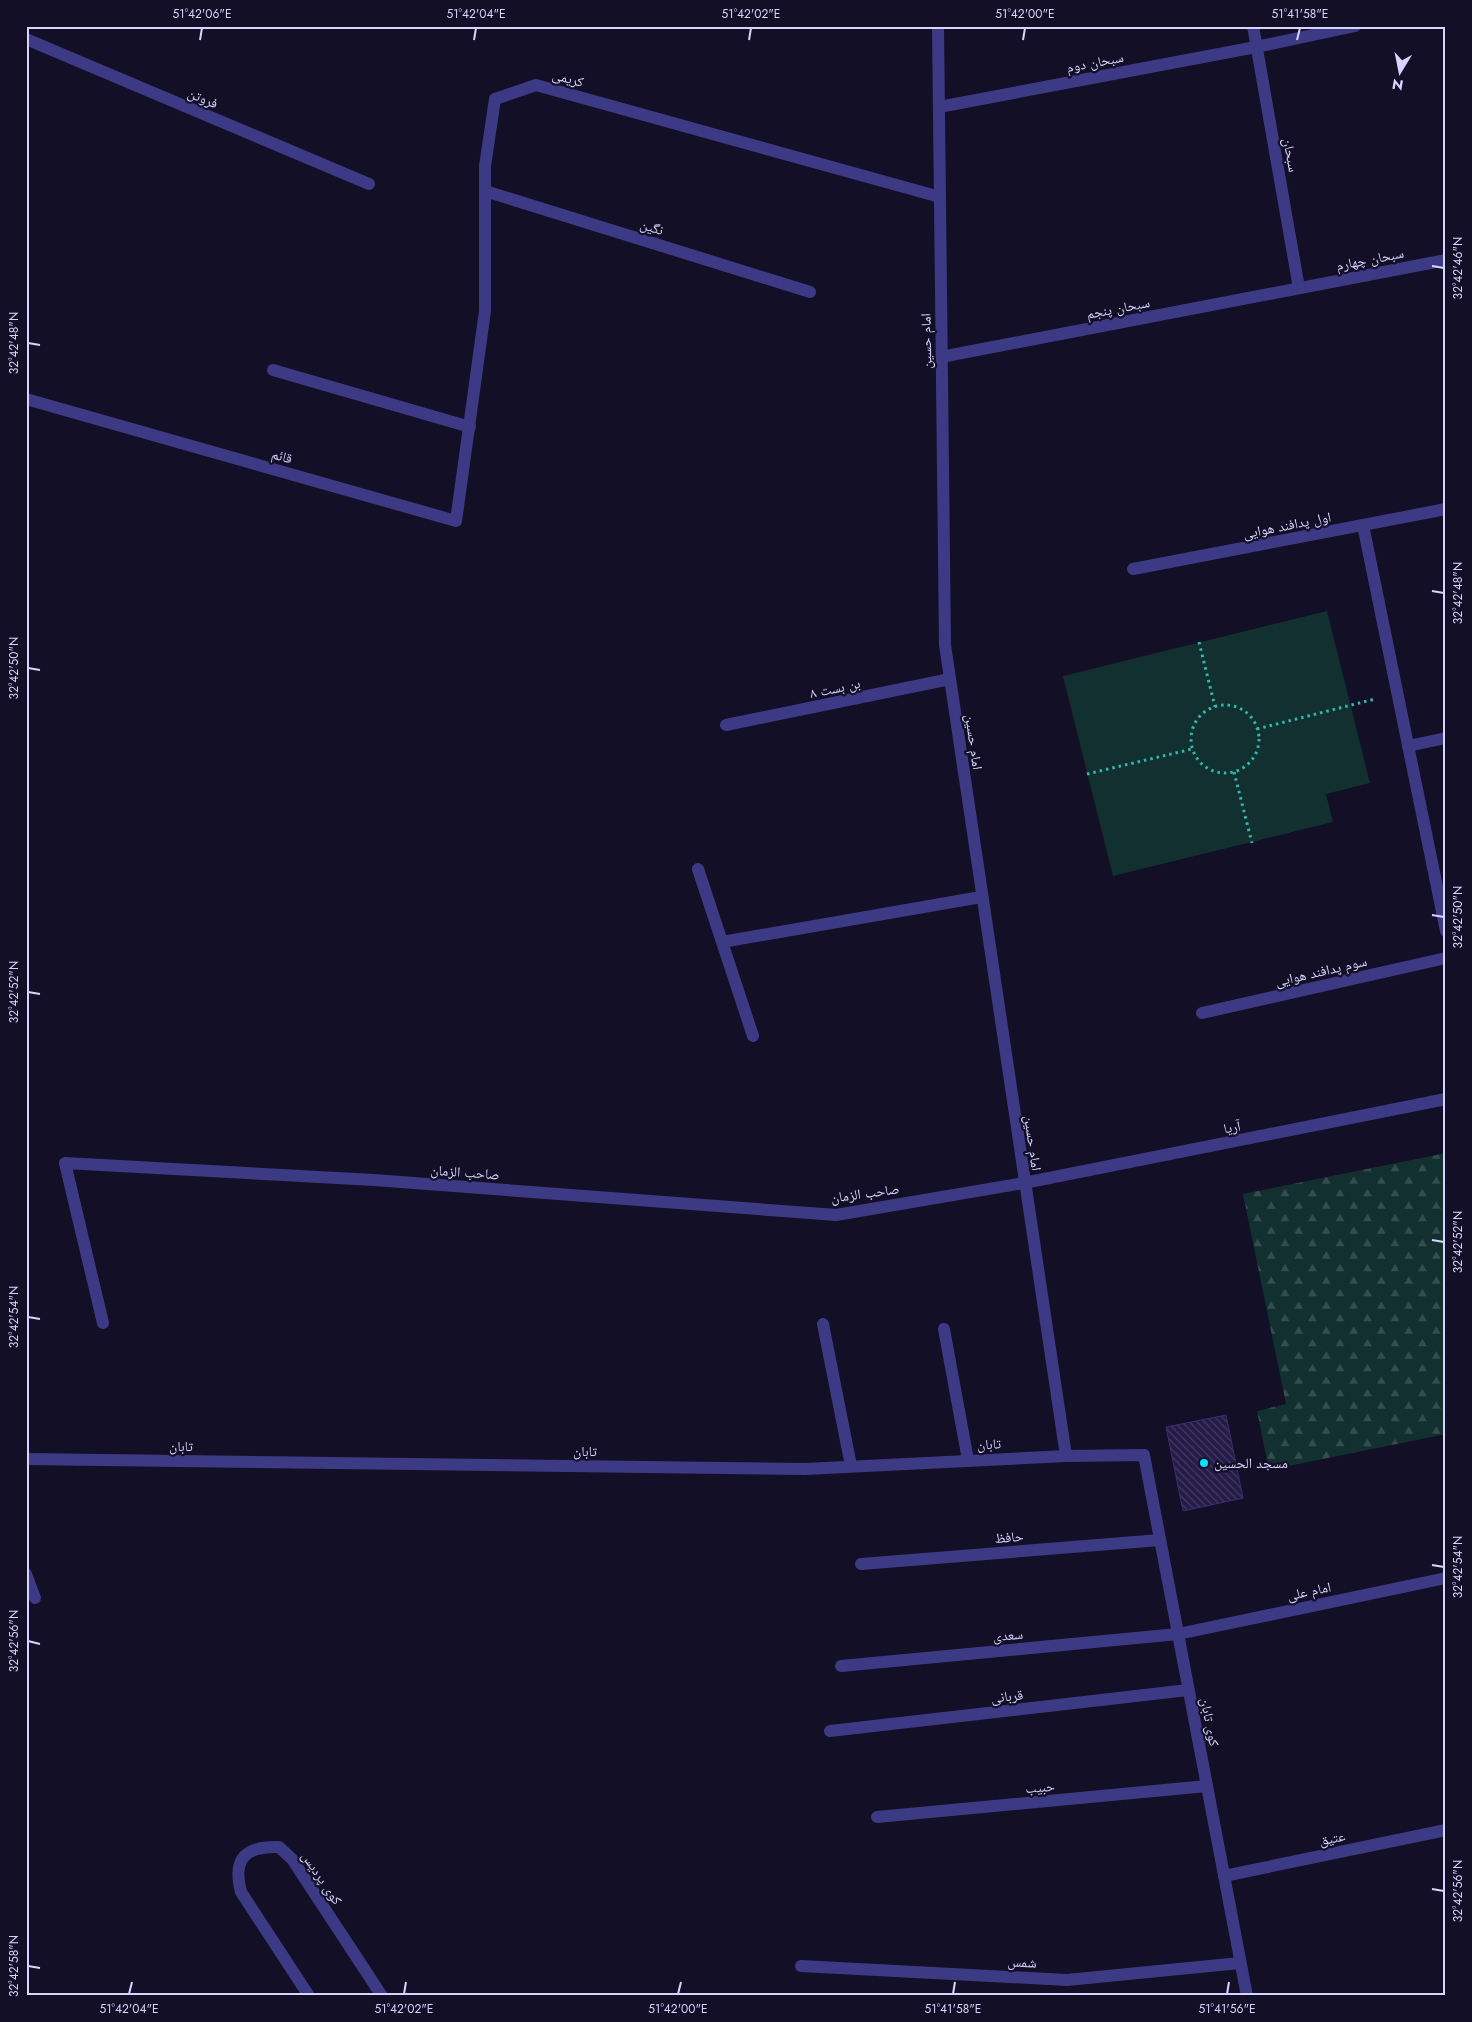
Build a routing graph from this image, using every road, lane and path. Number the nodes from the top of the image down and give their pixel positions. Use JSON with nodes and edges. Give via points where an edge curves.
{"nodes":[{"id":1,"x":938,"y":26,"type":"edge"},
{"id":2,"x":1253,"y":26,"type":"edge"},
{"id":3,"x":1355,"y":26,"type":"edge"},
{"id":4,"x":26,"y":40,"type":"edge"},
{"id":5,"x":1256,"y":47,"type":"junction"},
{"id":6,"x":939,"y":107,"type":"junction"},
{"id":7,"x":369,"y":184,"type":"dead end"},
{"id":8,"x":485,"y":191,"type":"junction"},
{"id":9,"x":940,"y":197,"type":"junction"},
{"id":10,"x":1446,"y":260,"type":"edge"},
{"id":11,"x":1299,"y":288,"type":"junction"},
{"id":12,"x":810,"y":292,"type":"dead end"},
{"id":13,"x":941,"y":357,"type":"junction"},
{"id":14,"x":273,"y":370,"type":"dead end"},
{"id":15,"x":26,"y":399,"type":"edge"},
{"id":16,"x":470,"y":427,"type":"junction"},
{"id":17,"x":467,"y":446,"type":"joint"},
{"id":18,"x":1446,"y":509,"type":"edge"},
{"id":19,"x":1363,"y":525,"type":"junction"},
{"id":20,"x":1133,"y":569,"type":"dead end"},
{"id":21,"x":1199,"y":642,"type":"dead end"},
{"id":22,"x":950,"y":680,"type":"junction"},
{"id":23,"x":1351,"y":705,"type":"dead end"},
{"id":24,"x":1215,"y":707,"type":"junction"},
{"id":25,"x":726,"y":725,"type":"dead end"},
{"id":26,"x":1257,"y":730,"type":"junction"},
{"id":27,"x":1446,"y":738,"type":"edge"},
{"id":28,"x":1408,"y":746,"type":"junction"},
{"id":29,"x":1192,"y":749,"type":"junction"},
{"id":30,"x":1234,"y":772,"type":"junction"},
{"id":31,"x":1087,"y":774,"type":"dead end"},
{"id":32,"x":1252,"y":843,"type":"dead end"},
{"id":33,"x":698,"y":869,"type":"dead end"},
{"id":34,"x":981,"y":896,"type":"junction"},
{"id":35,"x":1446,"y":931,"type":"edge"},
{"id":36,"x":722,"y":942,"type":"junction"},
{"id":37,"x":1446,"y":958,"type":"edge"},
{"id":38,"x":1202,"y":1013,"type":"dead end"},
{"id":39,"x":754,"y":1036,"type":"dead end"},
{"id":40,"x":1446,"y":1100,"type":"edge"},
{"id":41,"x":1024,"y":1183,"type":"junction"},
{"id":42,"x":103,"y":1323,"type":"dead end"},
{"id":43,"x":823,"y":1324,"type":"dead end"},
{"id":44,"x":944,"y":1330,"type":"dead end"},
{"id":45,"x":1144,"y":1455,"type":"joint"},
{"id":46,"x":1066,"y":1456,"type":"junction"},
{"id":47,"x":26,"y":1459,"type":"edge"},
{"id":48,"x":968,"y":1460,"type":"junction"},
{"id":49,"x":851,"y":1466,"type":"junction"},
{"id":50,"x":1160,"y":1540,"type":"junction"},
{"id":51,"x":861,"y":1564,"type":"dead end"},
{"id":52,"x":26,"y":1574,"type":"edge"},
{"id":53,"x":1446,"y":1578,"type":"edge"},
{"id":54,"x":35,"y":1598,"type":"dead end"},
{"id":55,"x":1178,"y":1634,"type":"junction"},
{"id":56,"x":840,"y":1666,"type":"dead end"},
{"id":57,"x":1188,"y":1690,"type":"junction"},
{"id":58,"x":830,"y":1731,"type":"dead end"},
{"id":59,"x":1207,"y":1786,"type":"junction"},
{"id":60,"x":877,"y":1817,"type":"dead end"},
{"id":61,"x":1446,"y":1830,"type":"edge"},
{"id":62,"x":1224,"y":1876,"type":"junction"},
{"id":63,"x":1240,"y":1962,"type":"junction"},
{"id":64,"x":800,"y":1966,"type":"dead end"},
{"id":65,"x":309,"y":1996,"type":"edge"},
{"id":66,"x":382,"y":1996,"type":"edge"},
{"id":67,"x":1247,"y":1996,"type":"edge"}],
"edges":[{"from":1,"to":6,"type":"street","name":"امام حسین"},
{"from":2,"to":5,"type":"street","name":"سبحان"},
{"from":3,"to":5,"type":"street","name":"سبحان دوم"},
{"from":4,"to":7,"type":"street","name":"فروتن"},
{"from":5,"to":6,"type":"street","name":"سبحان دوم"},
{"from":5,"to":11,"type":"street","name":"سبحان"},
{"from":6,"to":9,"type":"street","name":"امام حسین"},
{"from":8,"to":9,"type":"street","name":"کریمی","via":[[485,166],[495,99],[536,85]]},
{"from":8,"to":12,"type":"street","name":"نگین"},
{"from":8,"to":16,"type":"street","name":"کریمی","via":[[485,311]]},
{"from":9,"to":13,"type":"street","name":"امام حسین"},
{"from":10,"to":11,"type":"street","name":"سبحان چهارم"},
{"from":11,"to":13,"type":"street","name":"سبحان پنجم"},
{"from":13,"to":22,"type":"street","name":"امام حسین","via":[[944,645]]},
{"from":14,"to":16,"type":"street"},
{"from":15,"to":17,"type":"street","name":"قائم","via":[[456,521]]},
{"from":16,"to":17,"type":"street","name":"کریمی"},
{"from":18,"to":19,"type":"street","name":"اول پدافند هوایی"},
{"from":19,"to":20,"type":"street","name":"اول پدافند هوایی"},
{"from":19,"to":28,"type":"street"},
{"from":21,"to":24,"type":"path"},
{"from":22,"to":25,"type":"street","name":"بن بست ۸"},
{"from":22,"to":34,"type":"street","name":"امام حسین"},
{"from":23,"to":26,"type":"path"},
{"from":24,"to":26,"type":"path","via":[[1238,709],[1248,715]]},
{"from":24,"to":29,"type":"path","via":[[1202,715],[1193,728]]},
{"from":26,"to":30,"type":"path","via":[[1258,747],[1253,758]]},
{"from":27,"to":28,"type":"street"},
{"from":28,"to":35,"type":"street"},
{"from":29,"to":30,"type":"path","via":[[1204,766],[1224,773]]},
{"from":29,"to":31,"type":"path"},
{"from":30,"to":32,"type":"path"},
{"from":33,"to":36,"type":"street"},
{"from":34,"to":36,"type":"street"},
{"from":34,"to":41,"type":"street","name":"امام حسین"},
{"from":36,"to":39,"type":"street"},
{"from":37,"to":38,"type":"street","name":"سوم پدافند هوایی"},
{"from":40,"to":41,"type":"street","name":"آریا"},
{"from":41,"to":42,"type":"street","name":"صاحب الزمان","via":[[836,1214],[374,1180],[65,1163]]},
{"from":41,"to":46,"type":"street","name":"امام حسین"},
{"from":43,"to":49,"type":"street"},
{"from":44,"to":48,"type":"street"},
{"from":45,"to":46,"type":"street","name":"تابان"},
{"from":45,"to":50,"type":"street","name":"کوی تابان"},
{"from":46,"to":48,"type":"street","name":"تابان"},
{"from":47,"to":49,"type":"street","name":"تابان","via":[[805,1469]]},
{"from":48,"to":49,"type":"street","name":"تابان"},
{"from":50,"to":51,"type":"street","name":"حافظ"},
{"from":50,"to":55,"type":"street","name":"کوی تابان"},
{"from":52,"to":54,"type":"street"},
{"from":53,"to":55,"type":"street","name":"امام علی"},
{"from":55,"to":56,"type":"street","name":"سعدی"},
{"from":55,"to":57,"type":"street","name":"کوی تابان"},
{"from":57,"to":58,"type":"street","name":"قربانی"},
{"from":57,"to":59,"type":"street","name":"کوی تابان"},
{"from":59,"to":60,"type":"street","name":"حبیب"},
{"from":59,"to":62,"type":"street","name":"کوی تابان"},
{"from":61,"to":62,"type":"street","name":"عتیق"},
{"from":62,"to":63,"type":"street","name":"کوی تابان"},
{"from":63,"to":64,"type":"street","name":"شمس","via":[[1067,1980]]},
{"from":63,"to":67,"type":"street","name":"کوی تابان"},
{"from":65,"to":66,"type":"street","name":"کوی پردیس","via":[[241,1892],[237,1878],[240,1864],[249,1851],[262,1846],[279,1847],[292,1859]]}]}
